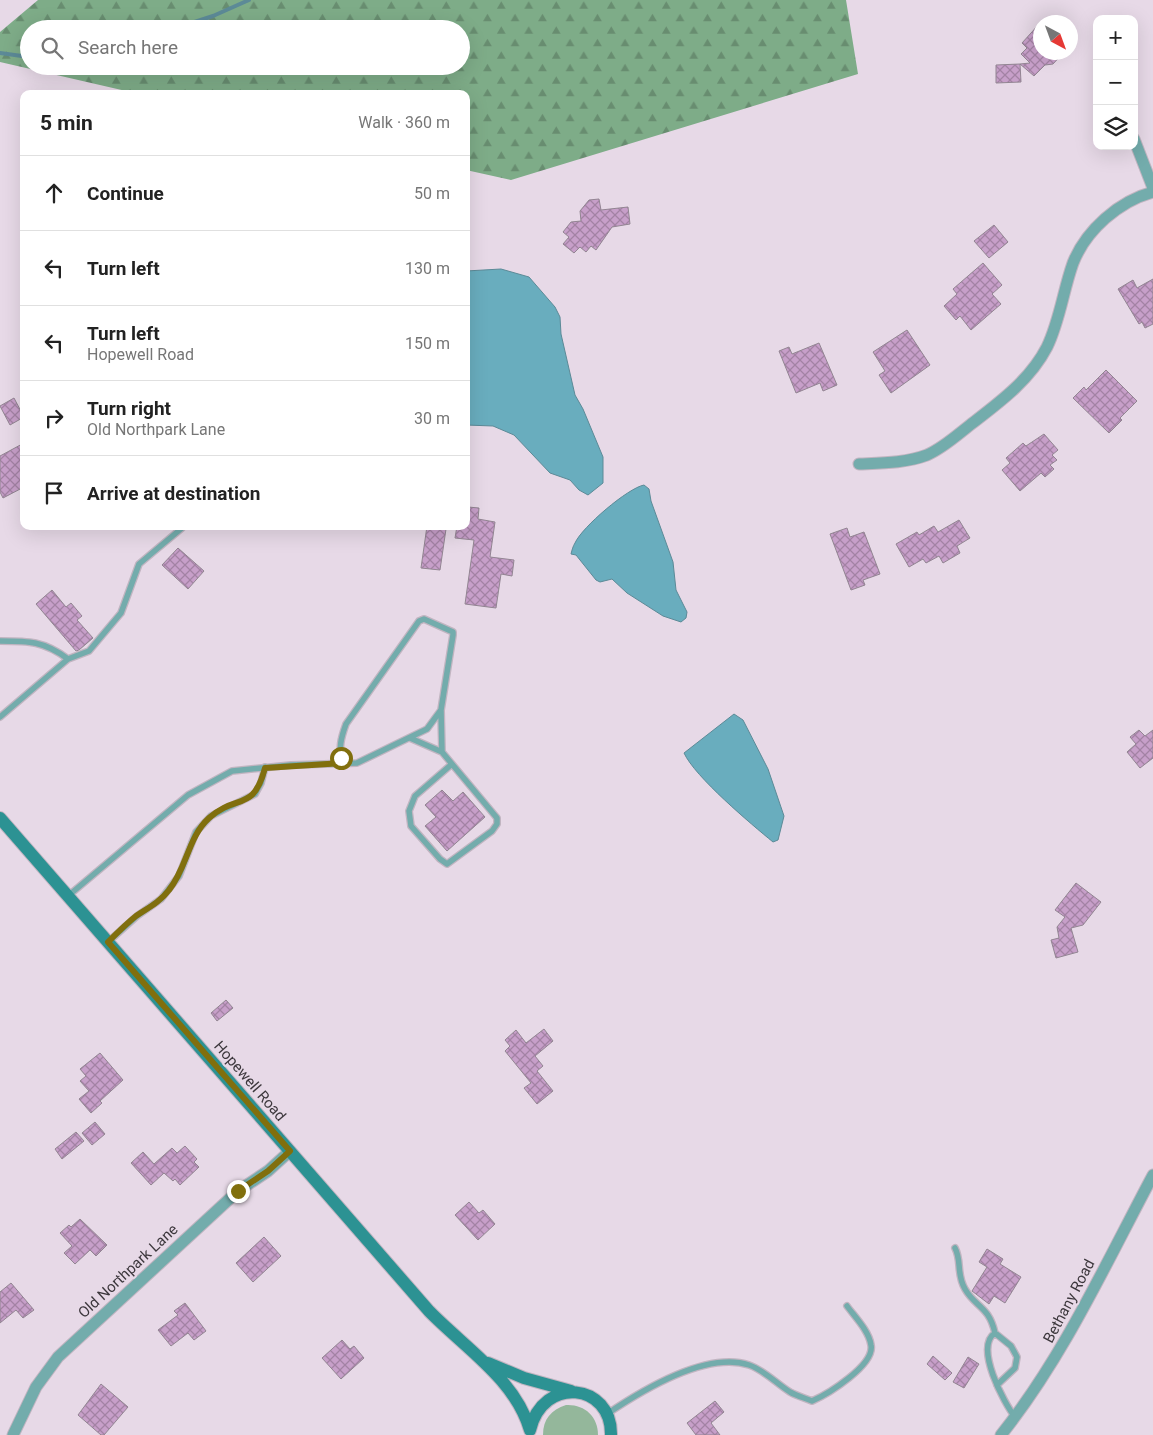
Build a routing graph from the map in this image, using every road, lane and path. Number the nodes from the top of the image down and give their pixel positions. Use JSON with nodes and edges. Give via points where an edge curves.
{"nodes":[{"id":1,"x":1138,"y":149,"type":"edge"},
{"id":2,"x":1153,"y":188,"type":"edge"},
{"id":3,"x":1153,"y":192,"type":"edge"},
{"id":4,"x":859,"y":464,"type":"dead end"},
{"id":5,"x":180,"y":530,"type":"edge"},
{"id":6,"x":0,"y":641,"type":"edge"},
{"id":7,"x":68,"y":659,"type":"junction"},
{"id":8,"x":442,"y":710,"type":"junction"},
{"id":9,"x":0,"y":717,"type":"edge"},
{"id":10,"x":410,"y":738,"type":"junction"},
{"id":11,"x":442,"y":752,"type":"junction"},
{"id":12,"x":343,"y":763,"type":"junction"},
{"id":13,"x":452,"y":764,"type":"junction"},
{"id":14,"x":265,"y":768,"type":"junction"},
{"id":15,"x":0,"y":818,"type":"edge"},
{"id":16,"x":68,"y":896,"type":"junction"},
{"id":17,"x":108,"y":942,"type":"junction"},
{"id":18,"x":290,"y":1151,"type":"junction"},
{"id":19,"x":1153,"y":1175,"type":"edge"},
{"id":20,"x":955,"y":1248,"type":"dead end"},
{"id":21,"x":847,"y":1306,"type":"dead end"},
{"id":22,"x":995,"y":1333,"type":"junction"},
{"id":23,"x":482,"y":1359,"type":"junction"},
{"id":24,"x":997,"y":1385,"type":"junction"},
{"id":25,"x":576,"y":1392,"type":"junction"},
{"id":26,"x":607,"y":1414,"type":"junction"},
{"id":27,"x":1015,"y":1417,"type":"junction"},
{"id":28,"x":612,"y":1432,"type":"edge"},
{"id":29,"x":530,"y":1433,"type":"edge"},
{"id":30,"x":13,"y":1435,"type":"edge"},
{"id":31,"x":1001,"y":1435,"type":"edge"}],
"edges":[{"from":1,"to":2,"type":"street"},
{"from":3,"to":4,"type":"street","via":[[1111,213],[1086,241],[1073,262],[1046,348],[1025,379],[1007,396],[943,446],[926,455],[908,460]]},
{"from":5,"to":7,"type":"lane","via":[[139,564],[121,613],[89,651]]},
{"from":6,"to":7,"type":"lane","via":[[33,641],[54,648]]},
{"from":7,"to":9,"type":"lane"},
{"from":8,"to":10,"type":"lane","via":[[427,729]]},
{"from":8,"to":11,"type":"lane"},
{"from":8,"to":12,"type":"lane","via":[[453,632],[424,619],[346,724],[340,749]]},
{"from":10,"to":11,"type":"lane"},
{"from":10,"to":12,"type":"lane","via":[[357,763]]},
{"from":11,"to":13,"type":"lane"},
{"from":12,"to":14,"type":"lane"},
{"from":13,"to":13,"type":"lane","via":[[497,818],[497,824],[447,864],[411,826],[409,811],[415,796]]},
{"from":14,"to":16,"type":"lane","via":[[232,771],[188,795]]},
{"from":14,"to":17,"type":"lane","via":[[255,794],[211,816],[196,832],[178,876],[161,899],[136,916]]},
{"from":15,"to":16,"type":"street","name":"Hopewell Road"},
{"from":16,"to":17,"type":"street","name":"Hopewell Road"},
{"from":17,"to":18,"type":"street","name":"Hopewell Road"},
{"from":18,"to":23,"type":"street","name":"Hopewell Road","via":[[429,1311]]},
{"from":18,"to":30,"type":"street","name":"Old Northpark Lane","via":[[238,1191],[58,1357],[36,1387]]},
{"from":19,"to":27,"type":"street","name":"Bethany Road","via":[[1063,1345]]},
{"from":20,"to":22,"type":"lane","via":[[959,1256],[957,1269],[965,1290],[992,1319]]},
{"from":21,"to":26,"type":"lane","via":[[872,1346],[868,1360],[825,1395],[812,1401],[792,1394],[749,1365],[727,1362],[696,1368],[663,1380]]},
{"from":22,"to":24,"type":"lane","via":[[988,1343],[988,1357]]},
{"from":22,"to":24,"type":"lane","via":[[1011,1346],[1017,1357],[1015,1368]]},
{"from":23,"to":25,"type":"street","name":"Hopewell Road","via":[[524,1378]]},
{"from":23,"to":29,"type":"street","name":"Hopewell Road","via":[[525,1412]]},
{"from":24,"to":27,"type":"lane","via":[[1004,1404]]},
{"from":25,"to":26,"type":"street","name":"Hopewell Road","via":[[599,1403]]},
{"from":25,"to":29,"type":"street","via":[[550,1398],[537,1412]]},
{"from":26,"to":28,"type":"street"},
{"from":27,"to":31,"type":"street","name":"Bethany Road"}]}
